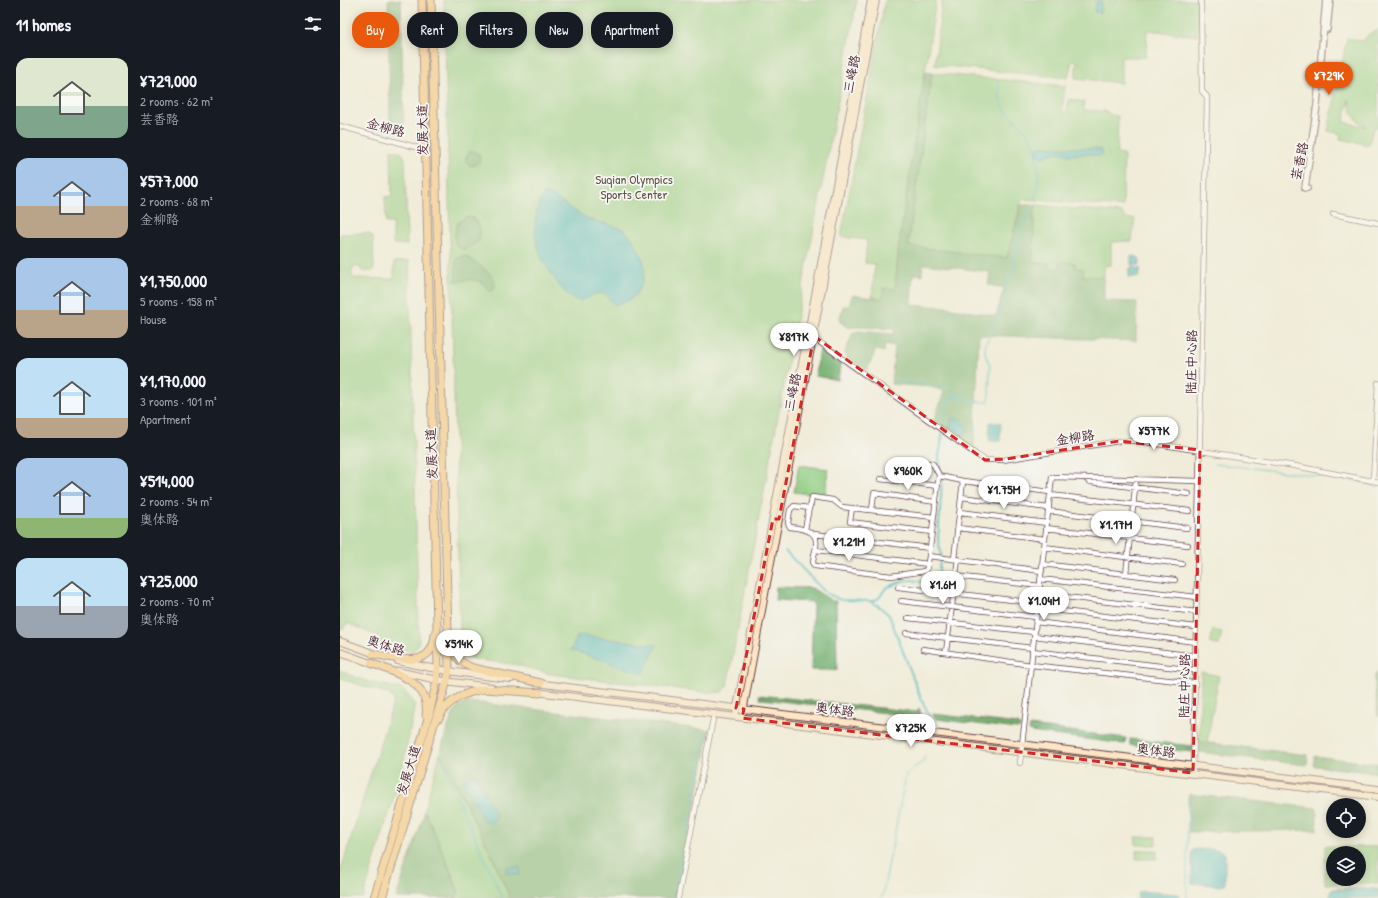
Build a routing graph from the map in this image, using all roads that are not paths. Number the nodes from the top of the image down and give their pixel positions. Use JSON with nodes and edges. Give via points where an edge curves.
{"nodes":[{"id":1,"x":422,"y":0,"type":"edge"},
{"id":2,"x":431,"y":0,"type":"edge"},
{"id":3,"x":871,"y":0,"type":"edge"},
{"id":4,"x":876,"y":0,"type":"edge"},
{"id":5,"x":1201,"y":0,"type":"edge"},
{"id":6,"x":1326,"y":0,"type":"edge"},
{"id":7,"x":1330,"y":0,"type":"edge"},
{"id":8,"x":340,"y":126,"type":"edge"},
{"id":9,"x":426,"y":150,"type":"junction"},
{"id":10,"x":1333,"y":214,"type":"dead end"},
{"id":11,"x":1378,"y":223,"type":"edge"},
{"id":12,"x":814,"y":336,"type":"junction"},
{"id":13,"x":1378,"y":383,"type":"edge"},
{"id":14,"x":1200,"y":450,"type":"junction"},
{"id":15,"x":903,"y":461,"type":"dead end"},
{"id":16,"x":939,"y":476,"type":"junction"},
{"id":17,"x":1084,"y":478,"type":"junction"},
{"id":18,"x":880,"y":479,"type":"dead end"},
{"id":19,"x":1136,"y":479,"type":"junction"},
{"id":20,"x":963,"y":481,"type":"junction"},
{"id":21,"x":1199,"y":481,"type":"junction"},
{"id":22,"x":1375,"y":481,"type":"edge"},
{"id":23,"x":938,"y":486,"type":"junction"},
{"id":24,"x":1135,"y":487,"type":"junction"},
{"id":25,"x":1050,"y":493,"type":"junction"},
{"id":26,"x":1189,"y":494,"type":"dead end"},
{"id":27,"x":962,"y":496,"type":"junction"},
{"id":28,"x":936,"y":502,"type":"junction"},
{"id":29,"x":1133,"y":504,"type":"junction"},
{"id":30,"x":808,"y":508,"type":"junction"},
{"id":31,"x":852,"y":508,"type":"junction"},
{"id":32,"x":1048,"y":509,"type":"junction"},
{"id":33,"x":872,"y":510,"type":"junction"},
{"id":34,"x":1190,"y":511,"type":"dead end"},
{"id":35,"x":960,"y":512,"type":"junction"},
{"id":36,"x":934,"y":517,"type":"junction"},
{"id":37,"x":776,"y":519,"type":"junction"},
{"id":38,"x":788,"y":519,"type":"junction"},
{"id":39,"x":1132,"y":521,"type":"junction"},
{"id":40,"x":1047,"y":525,"type":"junction"},
{"id":41,"x":958,"y":528,"type":"junction"},
{"id":42,"x":1187,"y":528,"type":"dead end"},
{"id":43,"x":805,"y":529,"type":"junction"},
{"id":44,"x":932,"y":532,"type":"junction"},
{"id":45,"x":814,"y":534,"type":"junction"},
{"id":46,"x":1130,"y":538,"type":"junction"},
{"id":47,"x":1045,"y":539,"type":"junction"},
{"id":48,"x":1188,"y":545,"type":"dead end"},
{"id":49,"x":1044,"y":547,"type":"junction"},
{"id":50,"x":930,"y":548,"type":"junction"},
{"id":51,"x":816,"y":550,"type":"junction"},
{"id":52,"x":929,"y":556,"type":"junction"},
{"id":53,"x":1128,"y":557,"type":"junction"},
{"id":54,"x":956,"y":559,"type":"junction"},
{"id":55,"x":928,"y":564,"type":"junction"},
{"id":56,"x":1042,"y":564,"type":"junction"},
{"id":57,"x":1182,"y":564,"type":"dead end"},
{"id":58,"x":1042,"y":571,"type":"junction"},
{"id":59,"x":1126,"y":574,"type":"junction"},
{"id":60,"x":955,"y":576,"type":"junction"},
{"id":61,"x":1040,"y":579,"type":"junction"},
{"id":62,"x":1175,"y":580,"type":"dead end"},
{"id":63,"x":1040,"y":586,"type":"junction"},
{"id":64,"x":898,"y":587,"type":"dead end"},
{"id":65,"x":953,"y":594,"type":"junction"},
{"id":66,"x":1039,"y":594,"type":"junction"},
{"id":67,"x":1197,"y":597,"type":"junction"},
{"id":68,"x":901,"y":601,"type":"dead end"},
{"id":69,"x":437,"y":603,"type":"junction"},
{"id":70,"x":447,"y":604,"type":"junction"},
{"id":71,"x":1038,"y":605,"type":"junction"},
{"id":72,"x":952,"y":607,"type":"junction"},
{"id":73,"x":1197,"y":612,"type":"junction"},
{"id":74,"x":908,"y":618,"type":"dead end"},
{"id":75,"x":1036,"y":619,"type":"junction"},
{"id":76,"x":950,"y":622,"type":"junction"},
{"id":77,"x":1196,"y":627,"type":"junction"},
{"id":78,"x":906,"y":633,"type":"dead end"},
{"id":79,"x":1034,"y":634,"type":"junction"},
{"id":80,"x":948,"y":638,"type":"junction"},
{"id":81,"x":340,"y":641,"type":"edge"},
{"id":82,"x":1196,"y":642,"type":"junction"},
{"id":83,"x":923,"y":649,"type":"dead end"},
{"id":84,"x":1033,"y":649,"type":"junction"},
{"id":85,"x":340,"y":652,"type":"edge"},
{"id":86,"x":946,"y":652,"type":"junction"},
{"id":87,"x":373,"y":654,"type":"junction"},
{"id":88,"x":1196,"y":656,"type":"junction"},
{"id":89,"x":370,"y":663,"type":"junction"},
{"id":90,"x":1031,"y":665,"type":"junction"},
{"id":91,"x":438,"y":669,"type":"junction"},
{"id":92,"x":1195,"y":670,"type":"junction"},
{"id":93,"x":449,"y":671,"type":"junction"},
{"id":94,"x":437,"y":680,"type":"junction"},
{"id":95,"x":447,"y":681,"type":"junction"},
{"id":96,"x":541,"y":683,"type":"junction"},
{"id":97,"x":1195,"y":683,"type":"junction"},
{"id":98,"x":540,"y":693,"type":"junction"},
{"id":99,"x":736,"y":708,"type":"junction"},
{"id":100,"x":744,"y":709,"type":"junction"},
{"id":101,"x":714,"y":714,"type":"junction"},
{"id":102,"x":735,"y":717,"type":"junction"},
{"id":103,"x":742,"y":718,"type":"junction"},
{"id":104,"x":1022,"y":744,"type":"junction"},
{"id":105,"x":1021,"y":752,"type":"junction"},
{"id":106,"x":1020,"y":763,"type":"dead end"},
{"id":107,"x":1193,"y":766,"type":"junction"},
{"id":108,"x":416,"y":774,"type":"junction"},
{"id":109,"x":1193,"y":774,"type":"junction"},
{"id":110,"x":1378,"y":789,"type":"edge"},
{"id":111,"x":1378,"y":797,"type":"edge"},
{"id":112,"x":374,"y":898,"type":"edge"},
{"id":113,"x":382,"y":898,"type":"edge"},
{"id":114,"x":678,"y":898,"type":"edge"}],
"edges":[{"from":1,"to":9,"type":"main road","name":"发展大道"},
{"from":2,"to":70,"type":"main road","name":"发展大道"},
{"from":3,"to":37,"type":"main road","name":"三峰路"},
{"from":4,"to":12,"type":"main road","name":"三峰路"},
{"from":5,"to":14,"type":"street","name":"陆庄中心路","via":[[1202,91],[1207,97]]},
{"from":6,"to":7,"type":"street","name":"芸香路","via":[[1317,105],[1305,188],[1318,123]]},
{"from":8,"to":9,"type":"street","name":"金柳路"},
{"from":9,"to":69,"type":"main road","name":"发展大道"},
{"from":10,"to":11,"type":"street"},
{"from":12,"to":14,"type":"street","name":"金柳路","via":[[977,455],[988,460],[1119,441],[1150,442]]},
{"from":12,"to":37,"type":"main road","name":"三峰路"},
{"from":13,"to":22,"type":"street"},
{"from":14,"to":21,"type":"street","name":"陆庄中心路"},
{"from":14,"to":22,"type":"street","name":"金柳路"},
{"from":15,"to":16,"type":"street","via":[[930,463]]},
{"from":16,"to":20,"type":"street"},
{"from":16,"to":23,"type":"street"},
{"from":17,"to":19,"type":"street"},
{"from":17,"to":24,"type":"street","via":[[1091,482]]},
{"from":17,"to":25,"type":"street","via":[[1052,477]]},
{"from":18,"to":23,"type":"street"},
{"from":19,"to":21,"type":"street"},
{"from":19,"to":24,"type":"street"},
{"from":20,"to":25,"type":"street"},
{"from":20,"to":27,"type":"street"},
{"from":21,"to":67,"type":"street","name":"陆庄中心路"},
{"from":23,"to":28,"type":"street"},
{"from":24,"to":26,"type":"street"},
{"from":24,"to":29,"type":"street"},
{"from":25,"to":29,"type":"street"},
{"from":25,"to":32,"type":"street"},
{"from":27,"to":32,"type":"street"},
{"from":27,"to":35,"type":"street"},
{"from":28,"to":33,"type":"street","via":[[874,493]]},
{"from":28,"to":36,"type":"street"},
{"from":29,"to":34,"type":"street"},
{"from":29,"to":39,"type":"street"},
{"from":30,"to":31,"type":"street","via":[[812,497],[833,500],[840,506]]},
{"from":30,"to":38,"type":"street","via":[[794,506]]},
{"from":30,"to":43,"type":"street"},
{"from":31,"to":33,"type":"street"},
{"from":31,"to":44,"type":"street","via":[[850,522]]},
{"from":32,"to":39,"type":"street"},
{"from":32,"to":40,"type":"street"},
{"from":33,"to":36,"type":"street"},
{"from":35,"to":40,"type":"street"},
{"from":35,"to":41,"type":"street"},
{"from":36,"to":44,"type":"street"},
{"from":37,"to":38,"type":"street"},
{"from":37,"to":99,"type":"main road","name":"三峰路"},
{"from":37,"to":100,"type":"main road","name":"三峰路"},
{"from":38,"to":43,"type":"street","via":[[790,527]]},
{"from":39,"to":42,"type":"street"},
{"from":39,"to":46,"type":"street"},
{"from":40,"to":46,"type":"street"},
{"from":40,"to":47,"type":"street"},
{"from":41,"to":47,"type":"street"},
{"from":41,"to":54,"type":"street"},
{"from":43,"to":45,"type":"street"},
{"from":44,"to":50,"type":"street"},
{"from":45,"to":50,"type":"street"},
{"from":45,"to":51,"type":"street"},
{"from":46,"to":48,"type":"street"},
{"from":46,"to":53,"type":"street"},
{"from":47,"to":49,"type":"street"},
{"from":49,"to":53,"type":"street"},
{"from":49,"to":56,"type":"street"},
{"from":50,"to":52,"type":"street"},
{"from":51,"to":55,"type":"street"},
{"from":51,"to":55,"type":"street","via":[[813,560],[815,566],[891,576],[922,572]]},
{"from":52,"to":54,"type":"street"},
{"from":52,"to":55,"type":"street"},
{"from":53,"to":57,"type":"street"},
{"from":53,"to":59,"type":"street"},
{"from":54,"to":58,"type":"street"},
{"from":54,"to":60,"type":"street"},
{"from":56,"to":58,"type":"street"},
{"from":56,"to":59,"type":"street"},
{"from":58,"to":61,"type":"street"},
{"from":59,"to":62,"type":"street"},
{"from":60,"to":63,"type":"street"},
{"from":60,"to":65,"type":"street"},
{"from":61,"to":63,"type":"street"},
{"from":61,"to":67,"type":"street"},
{"from":63,"to":66,"type":"street"},
{"from":64,"to":65,"type":"street"},
{"from":65,"to":71,"type":"street"},
{"from":65,"to":72,"type":"street"},
{"from":66,"to":71,"type":"street"},
{"from":66,"to":73,"type":"street"},
{"from":67,"to":73,"type":"street","name":"陆庄中心路"},
{"from":68,"to":72,"type":"street"},
{"from":69,"to":87,"type":"main road","via":[[434,639],[426,656],[406,660]]},
{"from":69,"to":91,"type":"main road","name":"发展大道"},
{"from":70,"to":93,"type":"main road","name":"发展大道"},
{"from":70,"to":96,"type":"main road","via":[[453,649],[456,657],[464,664]]},
{"from":71,"to":75,"type":"street"},
{"from":71,"to":77,"type":"street"},
{"from":72,"to":75,"type":"street"},
{"from":72,"to":76,"type":"street"},
{"from":73,"to":77,"type":"street","name":"陆庄中心路"},
{"from":74,"to":76,"type":"street"},
{"from":75,"to":79,"type":"street"},
{"from":75,"to":82,"type":"street"},
{"from":76,"to":79,"type":"street"},
{"from":76,"to":80,"type":"street"},
{"from":77,"to":82,"type":"street","name":"陆庄中心路"},
{"from":78,"to":80,"type":"street"},
{"from":79,"to":84,"type":"street"},
{"from":79,"to":88,"type":"street"},
{"from":80,"to":84,"type":"street"},
{"from":80,"to":86,"type":"street"},
{"from":81,"to":87,"type":"main road","name":"奥体路"},
{"from":82,"to":88,"type":"street","name":"陆庄中心路"},
{"from":83,"to":86,"type":"street"},
{"from":84,"to":90,"type":"street"},
{"from":84,"to":92,"type":"street"},
{"from":85,"to":89,"type":"main road","name":"奥体路"},
{"from":86,"to":90,"type":"street"},
{"from":87,"to":91,"type":"main road","name":"奥体路"},
{"from":88,"to":92,"type":"street","name":"陆庄中心路"},
{"from":89,"to":94,"type":"main road","name":"奥体路"},
{"from":89,"to":108,"type":"main road","via":[[411,680],[424,695],[426,713]]},
{"from":90,"to":97,"type":"street"},
{"from":90,"to":104,"type":"street"},
{"from":91,"to":93,"type":"main road","name":"奥体路"},
{"from":91,"to":94,"type":"main road","name":"发展大道"},
{"from":92,"to":97,"type":"street","name":"陆庄中心路"},
{"from":93,"to":95,"type":"main road","name":"发展大道"},
{"from":93,"to":96,"type":"main road","name":"奥体路"},
{"from":94,"to":95,"type":"main road","name":"奥体路"},
{"from":94,"to":108,"type":"main road","name":"发展大道"},
{"from":95,"to":98,"type":"main road","name":"奥体路"},
{"from":95,"to":108,"type":"main road","name":"发展大道"},
{"from":96,"to":99,"type":"main road","name":"奥体路"},
{"from":97,"to":107,"type":"street","name":"陆庄中心路"},
{"from":98,"to":101,"type":"main road","name":"奥体路"},
{"from":98,"to":108,"type":"main road","via":[[485,689],[462,695],[441,714]]},
{"from":99,"to":100,"type":"main road","name":"奥体路"},
{"from":99,"to":102,"type":"main road","name":"三峰路"},
{"from":100,"to":103,"type":"main road","name":"三峰路"},
{"from":100,"to":104,"type":"main road","name":"奥体路"},
{"from":101,"to":102,"type":"main road","name":"奥体路"},
{"from":101,"to":114,"type":"street"},
{"from":102,"to":103,"type":"main road","name":"奥体路"},
{"from":103,"to":105,"type":"main road","name":"奥体路"},
{"from":104,"to":105,"type":"street"},
{"from":104,"to":107,"type":"main road","name":"奥体路"},
{"from":105,"to":106,"type":"street"},
{"from":105,"to":109,"type":"main road","name":"奥体路"},
{"from":107,"to":109,"type":"street","name":"陆庄中心路"},
{"from":107,"to":110,"type":"main road","name":"奥体路"},
{"from":108,"to":112,"type":"main road","name":"发展大道"},
{"from":108,"to":113,"type":"main road","name":"发展大道"},
{"from":109,"to":111,"type":"main road","name":"奥体路"}]}
